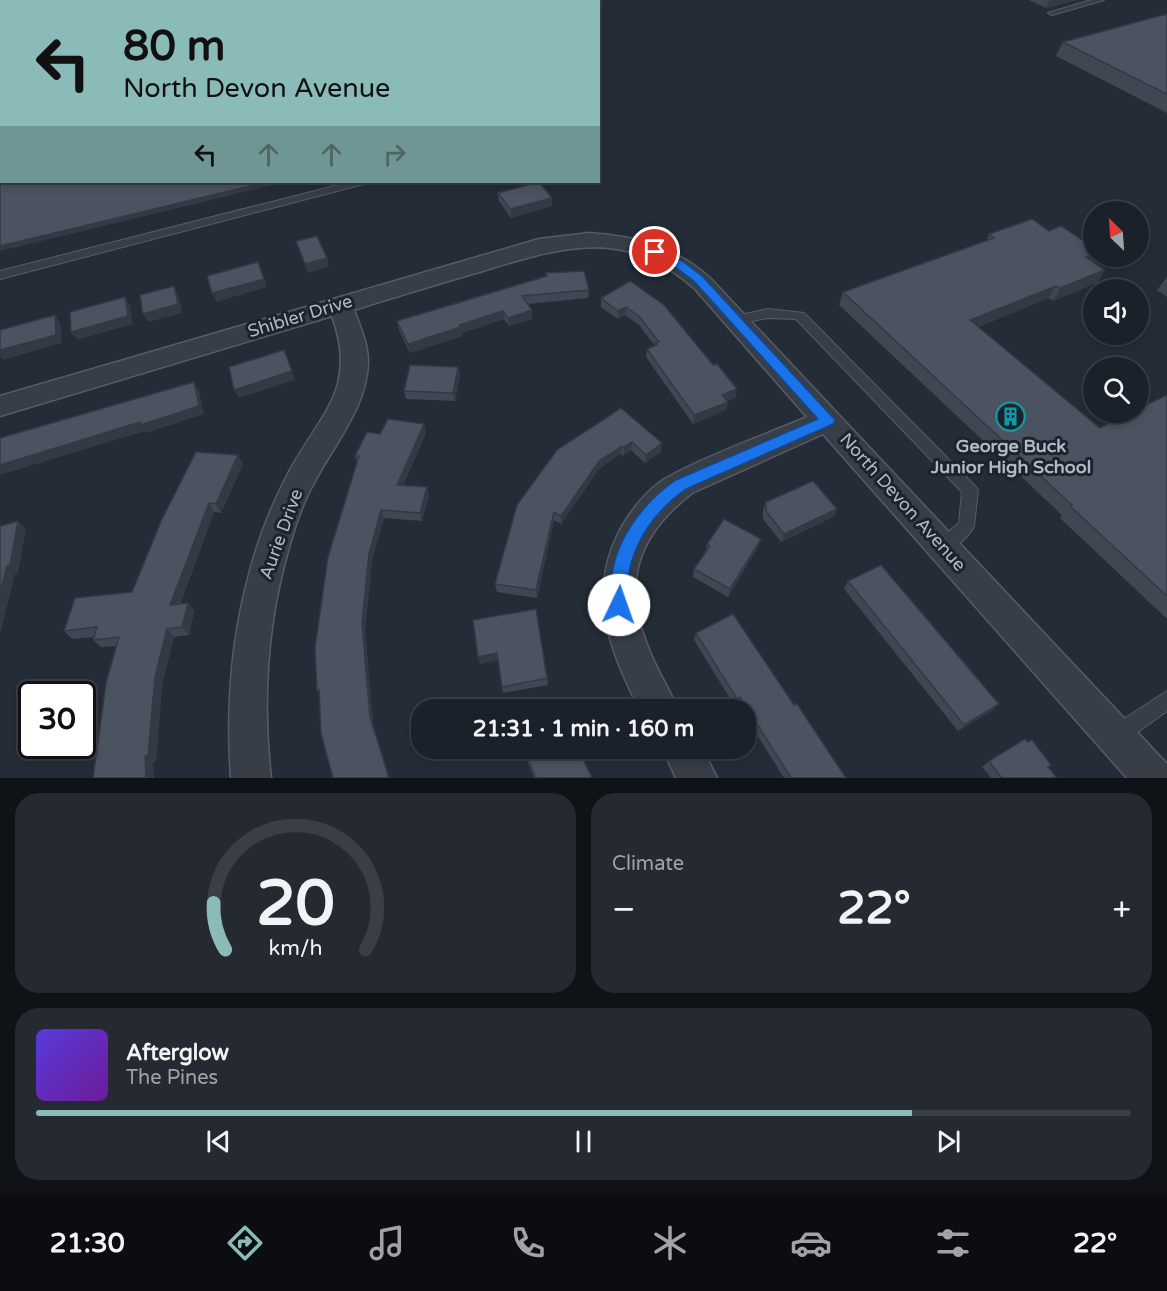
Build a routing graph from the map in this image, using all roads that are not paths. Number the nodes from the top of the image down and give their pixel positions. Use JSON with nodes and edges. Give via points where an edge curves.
{"nodes":[{"id":1,"x":1100,"y":0,"type":"edge"},
{"id":2,"x":1052,"y":13,"type":"dead end"},
{"id":3,"x":356,"y":183,"type":"edge"},
{"id":4,"x":602,"y":240,"type":"joint"},
{"id":5,"x":0,"y":275,"type":"edge"},
{"id":6,"x":339,"y":304,"type":"junction"},
{"id":7,"x":736,"y":320,"type":"junction"},
{"id":8,"x":0,"y":406,"type":"edge"},
{"id":9,"x":828,"y":420,"type":"junction"},
{"id":10,"x":943,"y":546,"type":"junction"},
{"id":11,"x":654,"y":699,"type":"edge"},
{"id":12,"x":1167,"y":700,"type":"edge"},
{"id":13,"x":1115,"y":736,"type":"junction"},
{"id":14,"x":687,"y":759,"type":"edge"},
{"id":15,"x":251,"y":778,"type":"edge"},
{"id":16,"x":697,"y":778,"type":"edge"},
{"id":17,"x":1153,"y":778,"type":"edge"}],
"edges":[{"from":1,"to":2,"type":"lane"},
{"from":3,"to":5,"type":"lane"},
{"from":4,"to":6,"type":"street","name":"Shibler Drive","via":[[546,244]]},
{"from":4,"to":7,"type":"street","name":"North Devon Avenue","via":[[638,246],[678,264],[698,279]]},
{"from":6,"to":8,"type":"street","name":"Shibler Drive"},
{"from":6,"to":15,"type":"street","name":"Aurie Drive","via":[[354,347],[353,379],[339,413],[292,496],[261,590],[250,658]]},
{"from":7,"to":9,"type":"street","name":"North Devon Avenue"},
{"from":7,"to":10,"type":"lane","via":[[780,312],[800,316],[970,490],[966,525]]},
{"from":9,"to":10,"type":"street","name":"North Devon Avenue"},
{"from":9,"to":11,"type":"street","via":[[681,484],[663,497],[640,524],[625,555],[619,579],[619,605],[624,636]]},
{"from":10,"to":13,"type":"street","name":"North Devon Avenue"},
{"from":12,"to":13,"type":"lane"},
{"from":13,"to":17,"type":"street","name":"North Devon Avenue"},
{"from":14,"to":16,"type":"street"}]}
